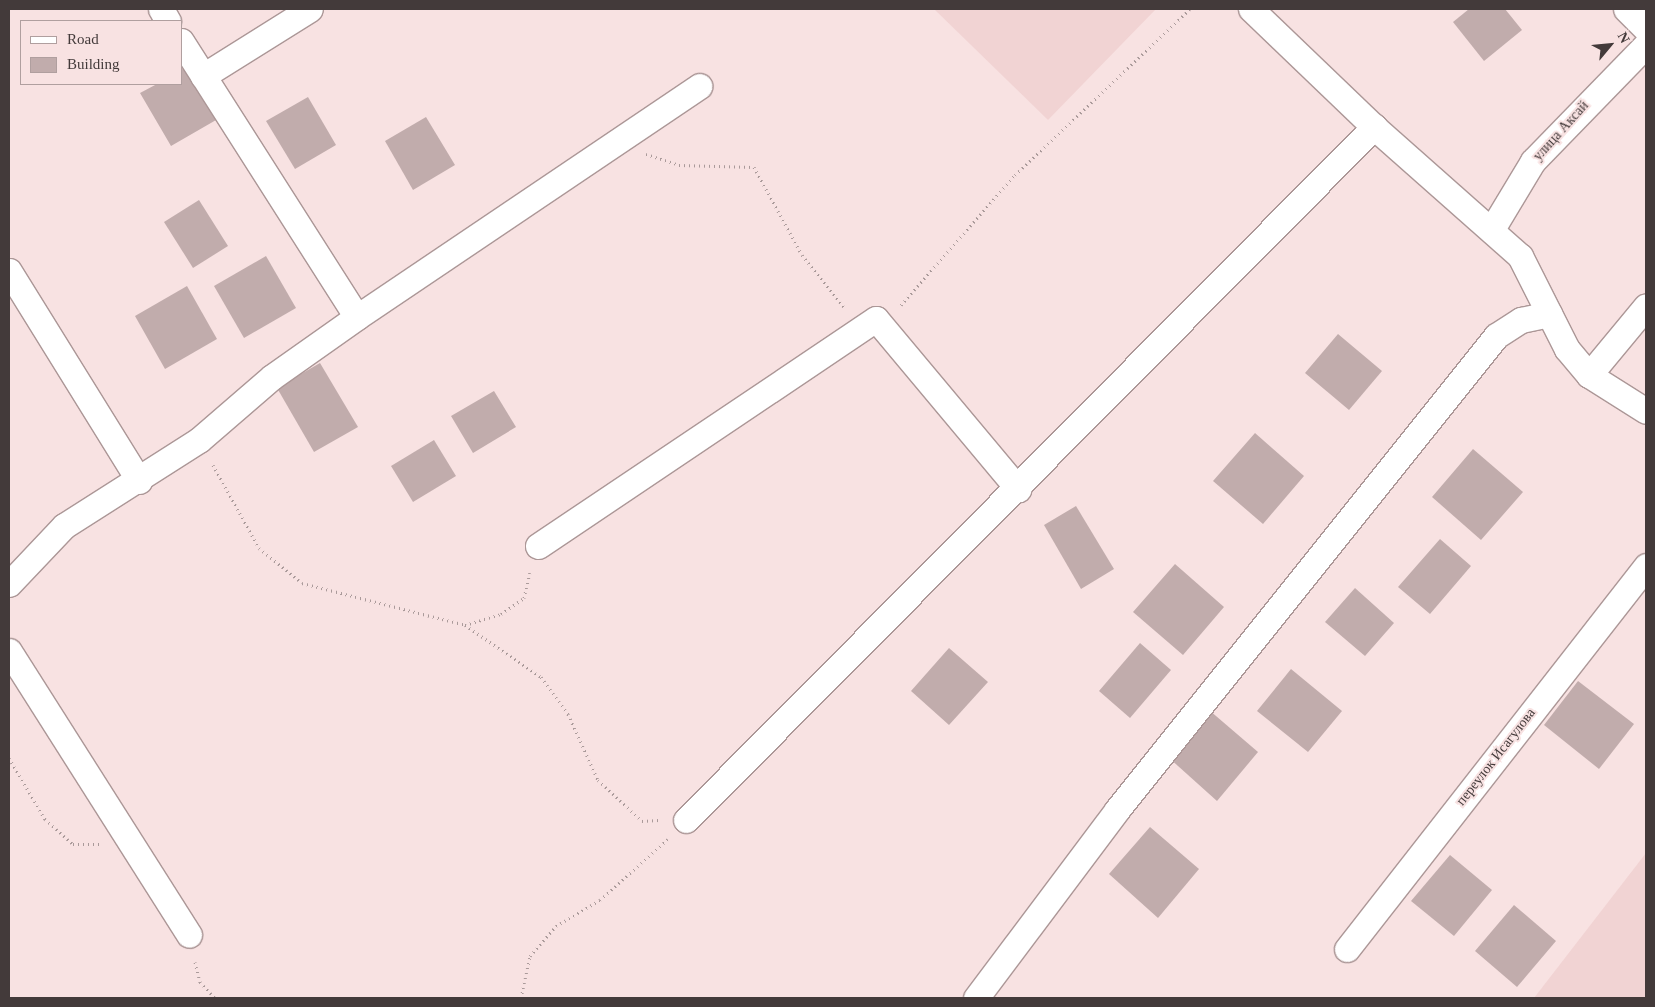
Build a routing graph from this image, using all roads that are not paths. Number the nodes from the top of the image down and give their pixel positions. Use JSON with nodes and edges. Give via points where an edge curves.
{"nodes":[{"id":1,"x":160,"y":9,"type":"edge"},
{"id":2,"x":310,"y":9,"type":"edge"},
{"id":3,"x":1251,"y":9,"type":"edge"},
{"id":4,"x":1626,"y":9,"type":"edge"},
{"id":5,"x":167,"y":20,"type":"edge"},
{"id":6,"x":1646,"y":29,"type":"edge"},
{"id":7,"x":182,"y":43,"type":"edge"},
{"id":8,"x":1646,"y":45,"type":"edge"},
{"id":9,"x":203,"y":76,"type":"junction"},
{"id":10,"x":699,"y":86,"type":"dead end"},
{"id":11,"x":1374,"y":127,"type":"junction"},
{"id":12,"x":1492,"y":229,"type":"junction"},
{"id":13,"x":9,"y":271,"type":"edge"},
{"id":14,"x":1646,"y":306,"type":"edge"},
{"id":15,"x":1549,"y":314,"type":"junction"},
{"id":16,"x":356,"y":317,"type":"junction"},
{"id":17,"x":1589,"y":375,"type":"junction"},
{"id":18,"x":1646,"y":411,"type":"edge"},
{"id":19,"x":139,"y":481,"type":"junction"},
{"id":20,"x":1018,"y":489,"type":"junction"},
{"id":21,"x":538,"y":546,"type":"road end"},
{"id":22,"x":1646,"y":566,"type":"edge"},
{"id":23,"x":9,"y":584,"type":"edge"},
{"id":24,"x":9,"y":651,"type":"edge"},
{"id":25,"x":686,"y":820,"type":"road end"},
{"id":26,"x":189,"y":935,"type":"road end"},
{"id":27,"x":1347,"y":949,"type":"dead end"},
{"id":28,"x":976,"y":998,"type":"edge"}],
"edges":[{"from":1,"to":5,"type":"street"},
{"from":2,"to":9,"type":"street"},
{"from":3,"to":11,"type":"street"},
{"from":4,"to":6,"type":"street"},
{"from":7,"to":9,"type":"street"},
{"from":8,"to":12,"type":"street","name":"улица Аксай","via":[[1533,161]]},
{"from":9,"to":16,"type":"street"},
{"from":10,"to":16,"type":"street"},
{"from":11,"to":12,"type":"street"},
{"from":11,"to":20,"type":"street"},
{"from":12,"to":15,"type":"street","via":[[1520,256]]},
{"from":13,"to":19,"type":"street"},
{"from":14,"to":17,"type":"street"},
{"from":15,"to":17,"type":"street","via":[[1567,349]]},
{"from":15,"to":28,"type":"street","via":[[1521,320],[1496,336],[1117,810]]},
{"from":16,"to":19,"type":"street","via":[[272,377],[199,440]]},
{"from":17,"to":18,"type":"street"},
{"from":19,"to":23,"type":"street","via":[[64,526]]},
{"from":20,"to":21,"type":"street","via":[[869,324]]},
{"from":20,"to":25,"type":"street"},
{"from":22,"to":27,"type":"street","name":"переулок Исагулова"},
{"from":24,"to":26,"type":"street"}]}
